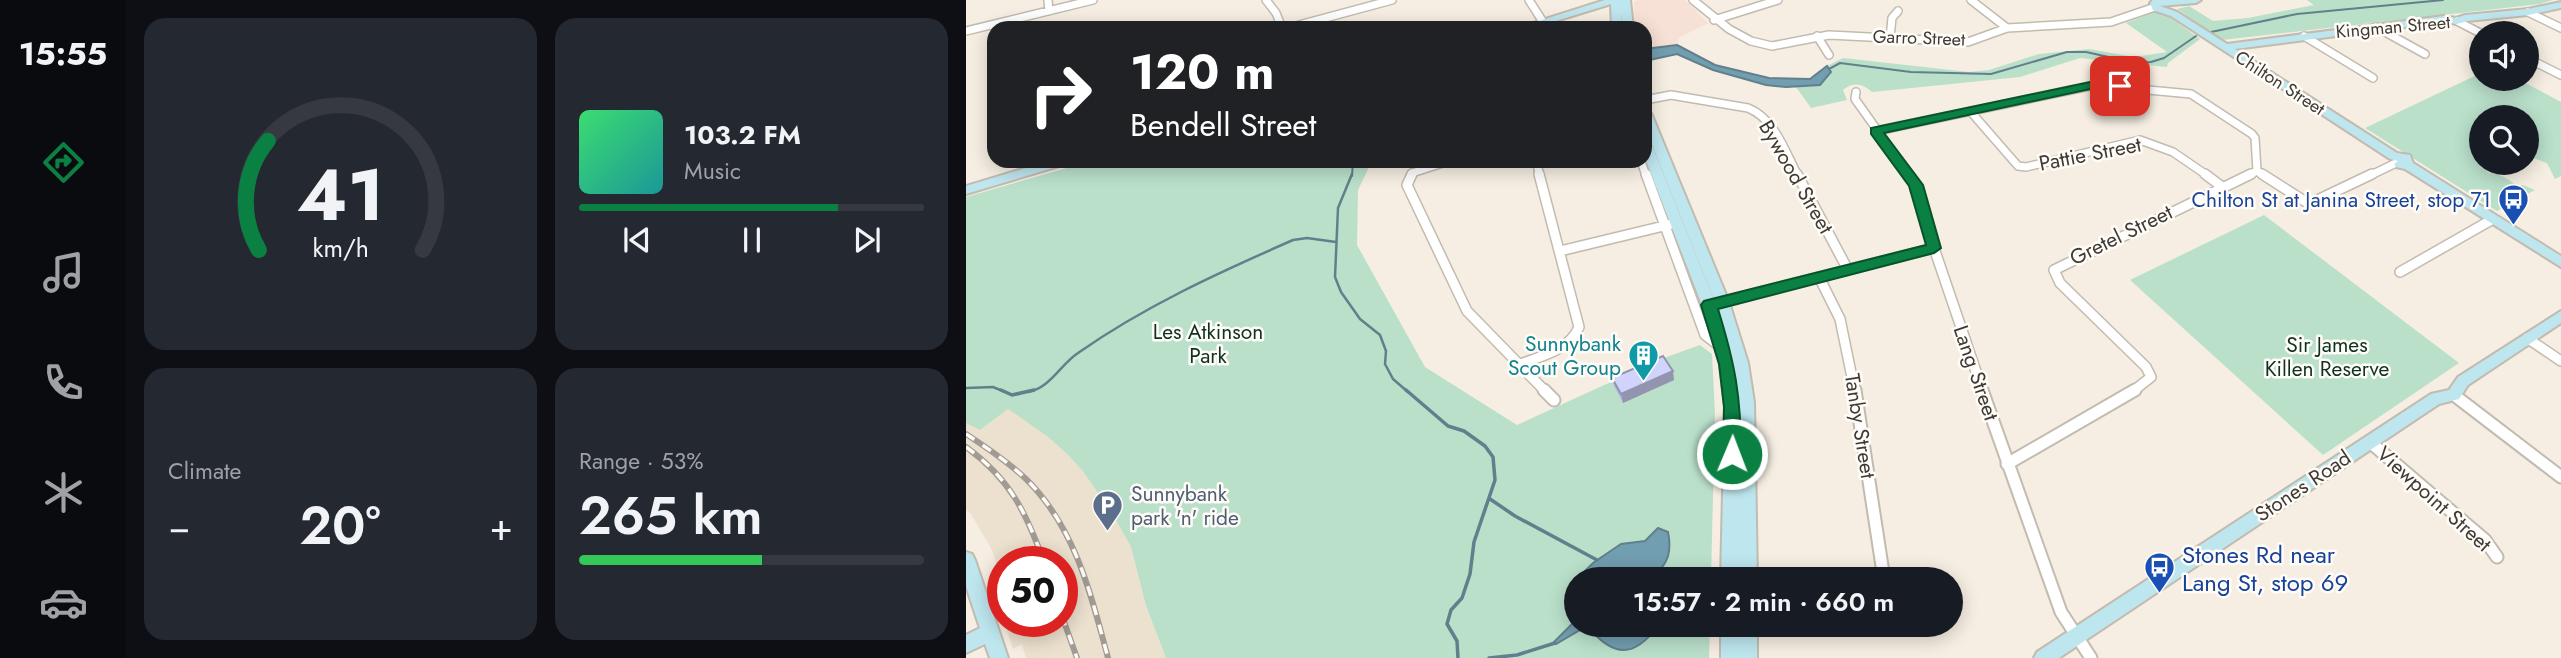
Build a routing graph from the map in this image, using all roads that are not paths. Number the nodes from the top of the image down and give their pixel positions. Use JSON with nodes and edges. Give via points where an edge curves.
{"nodes":[{"id":1,"x":1048,"y":0,"type":"edge"},
{"id":2,"x":1093,"y":0,"type":"edge"},
{"id":3,"x":1266,"y":0,"type":"edge"},
{"id":4,"x":1392,"y":0,"type":"edge"},
{"id":5,"x":1529,"y":0,"type":"edge"},
{"id":6,"x":1625,"y":0,"type":"edge"},
{"id":7,"x":1693,"y":0,"type":"edge"},
{"id":8,"x":1778,"y":0,"type":"edge"},
{"id":9,"x":1971,"y":0,"type":"edge"},
{"id":10,"x":2196,"y":0,"type":"edge"},
{"id":11,"x":1613,"y":2,"type":"edge"},
{"id":12,"x":2159,"y":5,"type":"edge"},
{"id":13,"x":2561,"y":5,"type":"edge"},
{"id":14,"x":1049,"y":10,"type":"junction"},
{"id":15,"x":1898,"y":10,"type":"dead end"},
{"id":16,"x":2528,"y":12,"type":"junction"},
{"id":17,"x":1714,"y":20,"type":"junction"},
{"id":18,"x":1003,"y":21,"type":"edge"},
{"id":19,"x":1281,"y":21,"type":"edge"},
{"id":20,"x":1312,"y":21,"type":"edge"},
{"id":21,"x":1542,"y":21,"type":"edge"},
{"id":22,"x":1546,"y":21,"type":"edge"},
{"id":23,"x":1616,"y":21,"type":"edge"},
{"id":24,"x":1627,"y":21,"type":"edge"},
{"id":25,"x":2457,"y":22,"type":"junction"},
{"id":26,"x":987,"y":25,"type":"edge"},
{"id":27,"x":2376,"y":27,"type":"junction"},
{"id":28,"x":2007,"y":28,"type":"junction"},
{"id":29,"x":2469,"y":28,"type":"edge"},
{"id":30,"x":2561,"y":28,"type":"edge"},
{"id":31,"x":966,"y":30,"type":"edge"},
{"id":32,"x":1816,"y":36,"type":"junction"},
{"id":33,"x":2304,"y":36,"type":"junction"},
{"id":34,"x":1890,"y":37,"type":"junction"},
{"id":35,"x":2224,"y":47,"type":"junction"},
{"id":36,"x":2426,"y":54,"type":"dead end"},
{"id":37,"x":1829,"y":55,"type":"dead end"},
{"id":38,"x":2539,"y":64,"type":"edge"},
{"id":39,"x":2561,"y":75,"type":"edge"},
{"id":40,"x":2373,"y":78,"type":"dead end"},
{"id":41,"x":1856,"y":92,"type":"dead end"},
{"id":42,"x":1652,"y":99,"type":"edge"},
{"id":43,"x":1971,"y":112,"type":"junction"},
{"id":44,"x":1876,"y":131,"type":"junction"},
{"id":45,"x":1652,"y":137,"type":"edge"},
{"id":46,"x":1652,"y":160,"type":"edge"},
{"id":47,"x":2399,"y":161,"type":"junction"},
{"id":48,"x":1024,"y":168,"type":"edge"},
{"id":49,"x":1427,"y":168,"type":"edge"},
{"id":50,"x":1538,"y":168,"type":"edge"},
{"id":51,"x":1645,"y":168,"type":"edge"},
{"id":52,"x":2257,"y":171,"type":"junction"},
{"id":53,"x":2221,"y":186,"type":"junction"},
{"id":54,"x":966,"y":190,"type":"edge"},
{"id":55,"x":2493,"y":219,"type":"junction"},
{"id":56,"x":1677,"y":223,"type":"junction"},
{"id":57,"x":1934,"y":248,"type":"junction"},
{"id":58,"x":1560,"y":251,"type":"junction"},
{"id":59,"x":2558,"y":257,"type":"edge"},
{"id":60,"x":1848,"y":270,"type":"junction"},
{"id":61,"x":2400,"y":272,"type":"dead end"},
{"id":62,"x":1819,"y":277,"type":"junction"},
{"id":63,"x":1716,"y":304,"type":"junction"},
{"id":64,"x":2561,"y":316,"type":"edge"},
{"id":65,"x":2528,"y":338,"type":"junction"},
{"id":66,"x":1723,"y":348,"type":"junction"},
{"id":67,"x":2561,"y":361,"type":"edge"},
{"id":68,"x":1518,"y":365,"type":"junction"},
{"id":69,"x":2454,"y":395,"type":"junction"},
{"id":70,"x":1554,"y":400,"type":"dead end"},
{"id":71,"x":2370,"y":442,"type":"junction"},
{"id":72,"x":2007,"y":464,"type":"junction"},
{"id":73,"x":2561,"y":477,"type":"edge"},
{"id":74,"x":2497,"y":557,"type":"dead end"},
{"id":75,"x":966,"y":560,"type":"edge"},
{"id":76,"x":1730,"y":567,"type":"edge"},
{"id":77,"x":1748,"y":567,"type":"edge"},
{"id":78,"x":1882,"y":567,"type":"edge"},
{"id":79,"x":987,"y":624,"type":"edge"},
{"id":80,"x":987,"y":634,"type":"edge"},
{"id":81,"x":991,"y":637,"type":"edge"},
{"id":82,"x":1730,"y":637,"type":"edge"},
{"id":83,"x":1748,"y":637,"type":"edge"},
{"id":84,"x":2076,"y":637,"type":"junction"},
{"id":85,"x":966,"y":644,"type":"edge"},
{"id":86,"x":999,"y":658,"type":"edge"},
{"id":87,"x":1730,"y":658,"type":"edge"},
{"id":88,"x":1748,"y":658,"type":"edge"},
{"id":89,"x":2043,"y":658,"type":"edge"},
{"id":90,"x":2091,"y":658,"type":"edge"}],
"edges":[{"from":1,"to":14,"type":"street"},
{"from":2,"to":14,"type":"street"},
{"from":3,"to":19,"type":"street"},
{"from":4,"to":20,"type":"street"},
{"from":5,"to":21,"type":"street"},
{"from":6,"to":24,"type":"street"},
{"from":7,"to":17,"type":"street","name":"Garro Street"},
{"from":8,"to":17,"type":"street"},
{"from":9,"to":28,"type":"street"},
{"from":10,"to":12,"type":"street","name":"Garro Street"},
{"from":11,"to":22,"type":"street"},
{"from":11,"to":23,"type":"street"},
{"from":12,"to":28,"type":"street","name":"Garro Street","via":[[2110,22]]},
{"from":12,"to":35,"type":"street","name":"Chilton Street"},
{"from":13,"to":16,"type":"street","name":"Kingman Street"},
{"from":14,"to":18,"type":"street"},
{"from":15,"to":34,"type":"street"},
{"from":16,"to":25,"type":"street","name":"Kingman Street"},
{"from":16,"to":30,"type":"street"},
{"from":17,"to":32,"type":"street","name":"Garro Street","via":[[1763,45]]},
{"from":25,"to":27,"type":"street","name":"Kingman Street","via":[[2444,19]]},
{"from":25,"to":29,"type":"street"},
{"from":26,"to":31,"type":"street"},
{"from":27,"to":33,"type":"street","name":"Kingman Street"},
{"from":27,"to":36,"type":"street"},
{"from":28,"to":34,"type":"street","name":"Garro Street","via":[[1961,42]]},
{"from":32,"to":34,"type":"street","name":"Garro Street"},
{"from":32,"to":37,"type":"street"},
{"from":33,"to":35,"type":"street","name":"Kingman Street"},
{"from":33,"to":40,"type":"street"},
{"from":35,"to":47,"type":"street","name":"Chilton Street"},
{"from":38,"to":39,"type":"street"},
{"from":41,"to":44,"type":"street","name":"Lang Street","via":[[1855,99]]},
{"from":42,"to":60,"type":"street","name":"Bywood Street","via":[[1671,95],[1760,113]]},
{"from":43,"to":44,"type":"street"},
{"from":43,"to":52,"type":"street","via":[[2095,85],[2191,94],[2252,134]]},
{"from":43,"to":53,"type":"street","name":"Pattie Street","via":[[2018,166],[2140,140],[2174,151]]},
{"from":44,"to":57,"type":"street","name":"Lang Street","via":[[1916,185]]},
{"from":45,"to":56,"type":"street"},
{"from":46,"to":56,"type":"street"},
{"from":47,"to":52,"type":"street","via":[[2309,204]]},
{"from":47,"to":55,"type":"street","name":"Chilton Street"},
{"from":48,"to":54,"type":"street"},
{"from":49,"to":68,"type":"street","via":[[1412,173],[1407,185],[1467,311]]},
{"from":50,"to":58,"type":"street"},
{"from":51,"to":56,"type":"street"},
{"from":52,"to":53,"type":"street","name":"Gretel Street"},
{"from":53,"to":72,"type":"street","name":"Gretel Street","via":[[2054,270],[2060,283],[2151,377]]},
{"from":55,"to":59,"type":"street","name":"Chilton Street"},
{"from":55,"to":61,"type":"street"},
{"from":56,"to":58,"type":"street"},
{"from":56,"to":63,"type":"street"},
{"from":56,"to":66,"type":"street","via":[[1705,335]]},
{"from":57,"to":60,"type":"street"},
{"from":57,"to":72,"type":"street","name":"Lang Street"},
{"from":58,"to":68,"type":"street","via":[[1579,327],[1577,335],[1570,343]]},
{"from":60,"to":62,"type":"street"},
{"from":62,"to":63,"type":"street"},
{"from":62,"to":78,"type":"street","name":"Tanby Street","via":[[1840,319],[1851,364]]},
{"from":63,"to":66,"type":"street"},
{"from":63,"to":77,"type":"street","via":[[1736,344],[1747,402]]},
{"from":64,"to":65,"type":"street","name":"Stones Road"},
{"from":65,"to":67,"type":"street"},
{"from":65,"to":69,"type":"street","name":"Stones Road","via":[[2463,382]]},
{"from":66,"to":76,"type":"street","via":[[1732,407]]},
{"from":68,"to":70,"type":"street"},
{"from":69,"to":71,"type":"street","name":"Stones Road","via":[[2436,398]]},
{"from":69,"to":73,"type":"street"},
{"from":71,"to":74,"type":"street","name":"Viewpoint Street","via":[[2485,540]]},
{"from":71,"to":84,"type":"street","name":"Stones Road"},
{"from":72,"to":84,"type":"street","name":"Lang Street","via":[[2061,612]]},
{"from":75,"to":79,"type":"street"},
{"from":80,"to":85,"type":"street"},
{"from":81,"to":86,"type":"street"},
{"from":82,"to":87,"type":"street"},
{"from":83,"to":88,"type":"street"},
{"from":84,"to":89,"type":"street","name":"Stones Road"},
{"from":84,"to":90,"type":"street","name":"Lang Street"}]}
